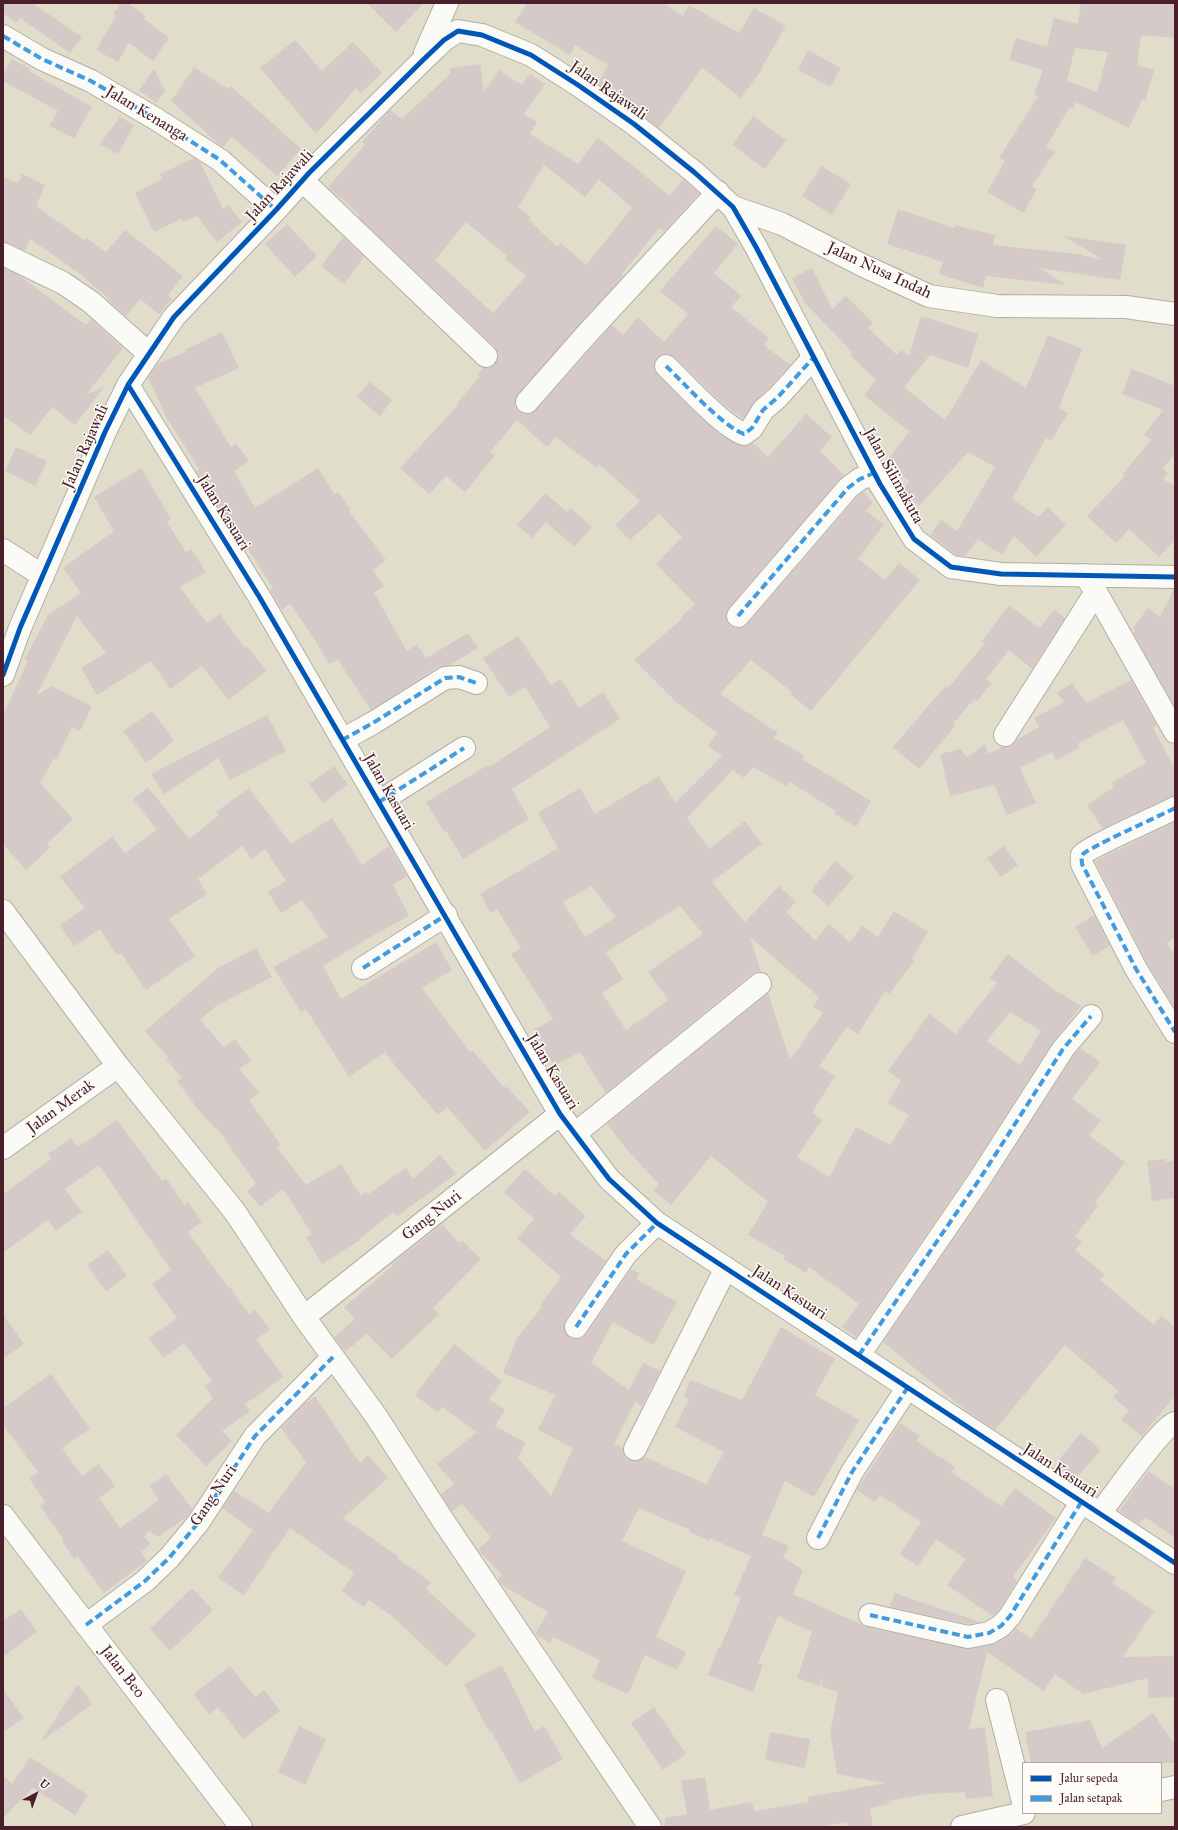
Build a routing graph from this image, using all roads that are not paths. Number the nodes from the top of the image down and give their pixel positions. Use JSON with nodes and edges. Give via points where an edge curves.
{"nodes":[{"id":1,"x":447,"y":3,"type":"edge"},
{"id":2,"x":3,"y":36,"type":"edge"},
{"id":3,"x":422,"y":60,"type":"junction"},
{"id":4,"x":303,"y":180,"type":"junction"},
{"id":5,"x":718,"y":192,"type":"junction"},
{"id":6,"x":733,"y":207,"type":"junction"},
{"id":7,"x":276,"y":210,"type":"junction"},
{"id":8,"x":3,"y":254,"type":"edge"},
{"id":9,"x":1175,"y":314,"type":"edge"},
{"id":10,"x":148,"y":353,"type":"junction"},
{"id":11,"x":486,"y":356,"type":"dead end"},
{"id":12,"x":814,"y":357,"type":"junction"},
{"id":13,"x":666,"y":366,"type":"dead end"},
{"id":14,"x":128,"y":385,"type":"junction"},
{"id":15,"x":527,"y":402,"type":"dead end"},
{"id":16,"x":874,"y":473,"type":"junction"},
{"id":17,"x":3,"y":550,"type":"edge"},
{"id":18,"x":43,"y":576,"type":"junction"},
{"id":19,"x":1175,"y":577,"type":"edge"},
{"id":20,"x":1090,"y":584,"type":"junction"},
{"id":21,"x":738,"y":616,"type":"dead end"},
{"id":22,"x":3,"y":675,"type":"edge"},
{"id":23,"x":476,"y":683,"type":"dead end"},
{"id":24,"x":1175,"y":732,"type":"edge"},
{"id":25,"x":1005,"y":735,"type":"dead end"},
{"id":26,"x":342,"y":740,"type":"junction"},
{"id":27,"x":464,"y":748,"type":"dead end"},
{"id":28,"x":379,"y":802,"type":"junction"},
{"id":29,"x":1175,"y":808,"type":"edge"},
{"id":30,"x":3,"y":911,"type":"edge"},
{"id":31,"x":446,"y":915,"type":"junction"},
{"id":32,"x":363,"y":968,"type":"dead end"},
{"id":33,"x":760,"y":984,"type":"dead end"},
{"id":34,"x":1091,"y":1016,"type":"dead end"},
{"id":35,"x":1175,"y":1032,"type":"edge"},
{"id":36,"x":118,"y":1066,"type":"junction"},
{"id":37,"x":560,"y":1114,"type":"junction"},
{"id":38,"x":576,"y":1133,"type":"junction"},
{"id":39,"x":3,"y":1148,"type":"edge"},
{"id":40,"x":657,"y":1223,"type":"junction"},
{"id":41,"x":726,"y":1268,"type":"junction"},
{"id":42,"x":304,"y":1317,"type":"junction"},
{"id":43,"x":576,"y":1327,"type":"dead end"},
{"id":44,"x":859,"y":1355,"type":"junction"},
{"id":45,"x":333,"y":1357,"type":"junction"},
{"id":46,"x":908,"y":1387,"type":"junction"},
{"id":47,"x":1175,"y":1423,"type":"edge"},
{"id":48,"x":634,"y":1449,"type":"dead end"},
{"id":49,"x":1082,"y":1501,"type":"junction"},
{"id":50,"x":1100,"y":1513,"type":"junction"},
{"id":51,"x":3,"y":1516,"type":"edge"},
{"id":52,"x":818,"y":1538,"type":"dead end"},
{"id":53,"x":1175,"y":1562,"type":"edge"},
{"id":54,"x":870,"y":1615,"type":"dead end"},
{"id":55,"x":86,"y":1625,"type":"junction"},
{"id":56,"x":997,"y":1700,"type":"dead end"},
{"id":57,"x":1175,"y":1787,"type":"edge"},
{"id":58,"x":1162,"y":1790,"type":"edge"},
{"id":59,"x":1022,"y":1798,"type":"edge"},
{"id":60,"x":1022,"y":1813,"type":"edge"},
{"id":61,"x":241,"y":1827,"type":"edge"},
{"id":62,"x":650,"y":1827,"type":"edge"},
{"id":63,"x":962,"y":1827,"type":"edge"}],
"edges":[{"from":1,"to":3,"type":"street"},
{"from":2,"to":7,"type":"street","name":"Jalan Kenanga","via":[[42,59],[91,81],[156,119],[220,160]]},
{"from":3,"to":4,"type":"street","name":"Jalan Rajawali"},
{"from":3,"to":5,"type":"street","name":"Jalan Rajawali","via":[[458,31],[482,35],[532,55],[634,124]]},
{"from":4,"to":7,"type":"street","name":"Jalan Rajawali"},
{"from":4,"to":11,"type":"street"},
{"from":5,"to":6,"type":"street","name":"Jalan Rajawali"},
{"from":5,"to":15,"type":"street"},
{"from":6,"to":9,"type":"street","name":"Jalan Nusa Indah","via":[[782,224],[929,296],[997,306],[1126,307]]},
{"from":6,"to":12,"type":"street","name":"Jalan Silimakuta"},
{"from":7,"to":10,"type":"street","name":"Jalan Rajawali","via":[[174,317]]},
{"from":8,"to":10,"type":"street","via":[[62,283],[91,302]]},
{"from":10,"to":14,"type":"street","name":"Jalan Rajawali"},
{"from":12,"to":13,"type":"street","via":[[763,410],[752,428],[744,434],[722,419]]},
{"from":12,"to":16,"type":"street","name":"Jalan Silimakuta"},
{"from":14,"to":18,"type":"street","name":"Jalan Rajawali"},
{"from":14,"to":26,"type":"street","name":"Jalan Kasuari","via":[[260,598]]},
{"from":16,"to":20,"type":"street","name":"Jalan Silimakuta","via":[[914,539],[951,567]]},
{"from":16,"to":21,"type":"street","via":[[848,488]]},
{"from":17,"to":18,"type":"street"},
{"from":18,"to":22,"type":"street","name":"Jalan Rajawali"},
{"from":19,"to":20,"type":"street","name":"Jalan Silimakuta"},
{"from":20,"to":24,"type":"street"},
{"from":20,"to":25,"type":"street"},
{"from":23,"to":26,"type":"street","via":[[459,677],[445,678]]},
{"from":26,"to":28,"type":"street","name":"Jalan Kasuari"},
{"from":27,"to":28,"type":"street"},
{"from":28,"to":31,"type":"street","name":"Jalan Kasuari"},
{"from":29,"to":35,"type":"street","via":[[1081,856],[1082,864],[1136,969]]},
{"from":30,"to":36,"type":"street"},
{"from":31,"to":32,"type":"street"},
{"from":31,"to":37,"type":"street","name":"Jalan Kasuari"},
{"from":33,"to":38,"type":"street"},
{"from":34,"to":44,"type":"street","via":[[1063,1049],[915,1276]]},
{"from":36,"to":39,"type":"street","name":"Jalan Merak"},
{"from":36,"to":42,"type":"street","via":[[235,1212]]},
{"from":37,"to":38,"type":"street","name":"Jalan Kasuari"},
{"from":37,"to":42,"type":"street","name":"Gang Nuri"},
{"from":38,"to":40,"type":"street","name":"Jalan Kasuari","via":[[610,1178]]},
{"from":40,"to":41,"type":"street","name":"Jalan Kasuari"},
{"from":40,"to":43,"type":"street","via":[[626,1254]]},
{"from":41,"to":44,"type":"street","name":"Jalan Kasuari"},
{"from":41,"to":48,"type":"street"},
{"from":42,"to":45,"type":"street"},
{"from":44,"to":46,"type":"street","name":"Jalan Kasuari"},
{"from":45,"to":55,"type":"street","name":"Gang Nuri","via":[[255,1436],[198,1523],[169,1558],[145,1581]]},
{"from":45,"to":62,"type":"street","via":[[376,1416]]},
{"from":46,"to":49,"type":"street","name":"Jalan Kasuari"},
{"from":46,"to":52,"type":"street","via":[[852,1472]]},
{"from":47,"to":50,"type":"street","via":[[1170,1425],[1154,1444]]},
{"from":49,"to":50,"type":"street","name":"Jalan Kasuari"},
{"from":49,"to":54,"type":"street","via":[[1010,1616],[1001,1626],[989,1633],[968,1637]]},
{"from":50,"to":53,"type":"street","name":"Jalan Kasuari"},
{"from":51,"to":55,"type":"street","name":"Jalan Beo"},
{"from":55,"to":61,"type":"street","name":"Jalan Beo"},
{"from":56,"to":59,"type":"street"},
{"from":57,"to":58,"type":"street"},
{"from":60,"to":63,"type":"street"}]}
